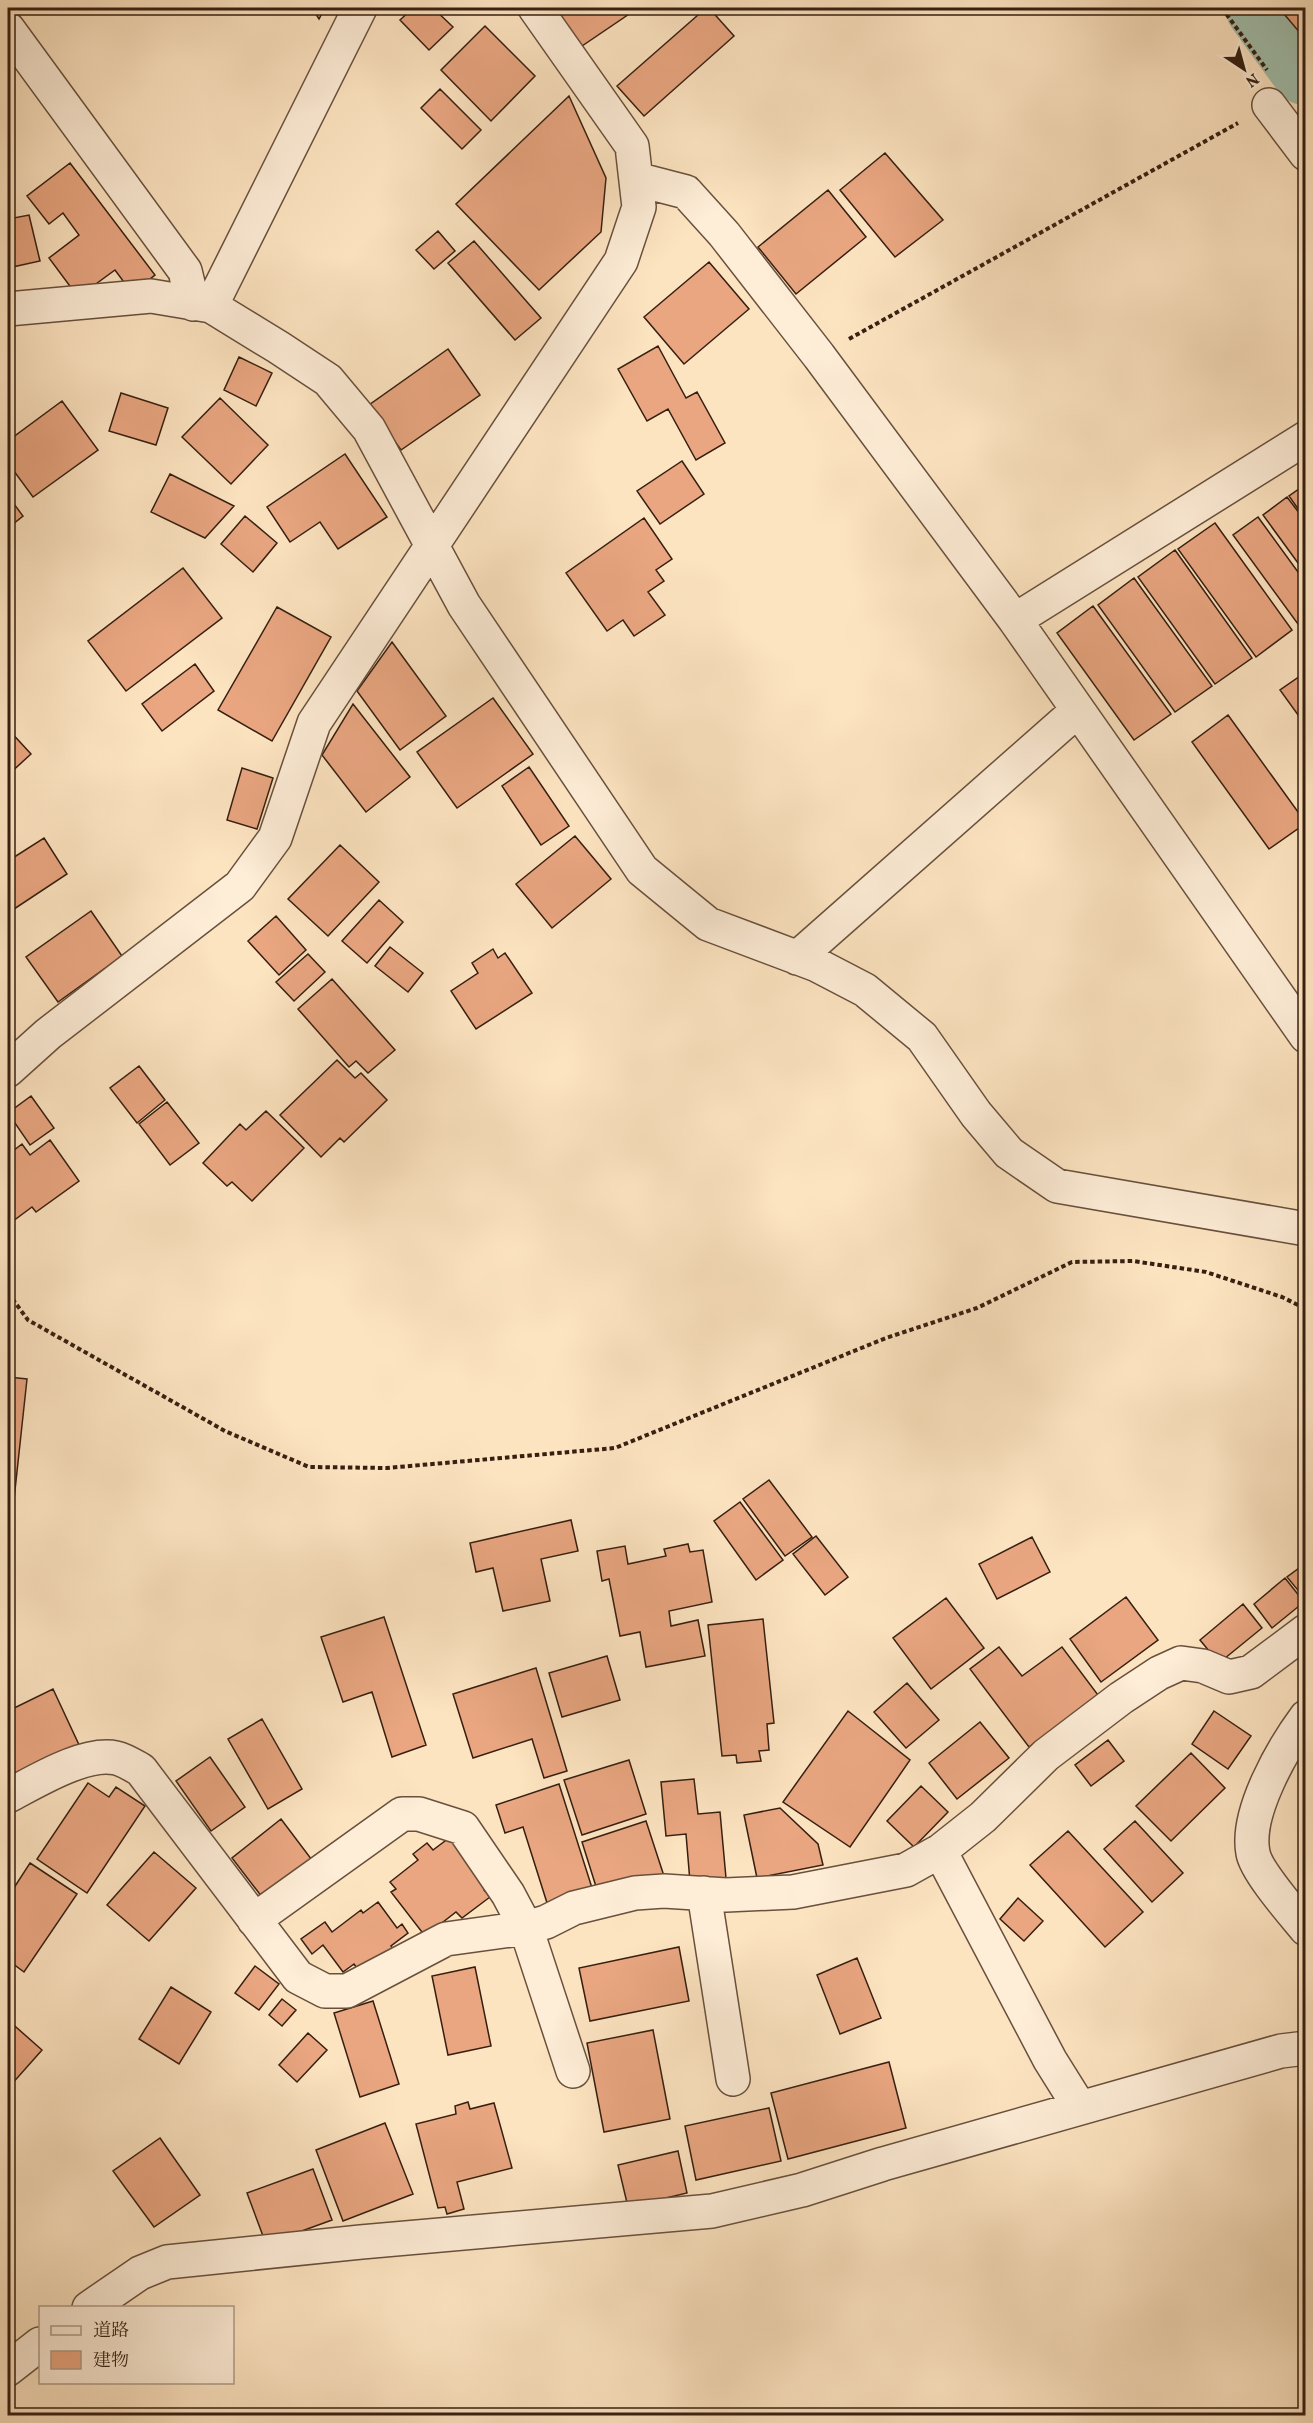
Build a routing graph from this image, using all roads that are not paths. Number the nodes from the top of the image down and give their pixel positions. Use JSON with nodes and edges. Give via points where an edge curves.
{"nodes":[{"id":1,"x":360,"y":8,"type":"edge"},
{"id":2,"x":535,"y":8,"type":"edge"},
{"id":3,"x":8,"y":29,"type":"edge"},
{"id":4,"x":1269,"y":105,"type":"road end"},
{"id":5,"x":1305,"y":154,"type":"edge"},
{"id":6,"x":636,"y":179,"type":"junction"},
{"id":7,"x":202,"y":305,"type":"junction"},
{"id":8,"x":8,"y":309,"type":"edge"},
{"id":9,"x":1305,"y":438,"type":"edge"},
{"id":10,"x":433,"y":546,"type":"junction"},
{"id":11,"x":1015,"y":620,"type":"junction"},
{"id":12,"x":1078,"y":710,"type":"junction"},
{"id":13,"x":797,"y":958,"type":"junction"},
{"id":14,"x":1305,"y":1036,"type":"edge"},
{"id":15,"x":8,"y":1070,"type":"edge"},
{"id":16,"x":1305,"y":1229,"type":"edge"},
{"id":17,"x":1305,"y":1631,"type":"edge"},
{"id":18,"x":1305,"y":1717,"type":"edge"},
{"id":19,"x":8,"y":1796,"type":"edge"},
{"id":20,"x":940,"y":1851,"type":"junction"},
{"id":21,"x":704,"y":1893,"type":"junction"},
{"id":22,"x":254,"y":1920,"type":"junction"},
{"id":23,"x":526,"y":1928,"type":"junction"},
{"id":24,"x":1305,"y":1929,"type":"edge"},
{"id":25,"x":1305,"y":2048,"type":"edge"},
{"id":26,"x":573,"y":2071,"type":"dead end"},
{"id":27,"x":733,"y":2079,"type":"dead end"},
{"id":28,"x":1080,"y":2108,"type":"junction"},
{"id":29,"x":90,"y":2306,"type":"edge"},
{"id":30,"x":39,"y":2345,"type":"edge"},
{"id":31,"x":8,"y":2369,"type":"edge"}],
"edges":[{"from":1,"to":7,"type":"street"},
{"from":2,"to":6,"type":"street","via":[[632,146]]},
{"from":3,"to":7,"type":"street","via":[[185,271]]},
{"from":4,"to":5,"type":"street"},
{"from":6,"to":10,"type":"street","via":[[639,207],[621,261]]},
{"from":6,"to":11,"type":"street","via":[[686,192],[724,234]]},
{"from":7,"to":8,"type":"street","via":[[151,296]]},
{"from":7,"to":10,"type":"street","via":[[328,380],[369,429]]},
{"from":9,"to":11,"type":"street"},
{"from":10,"to":13,"type":"street","via":[[464,605],[642,870],[708,924]]},
{"from":10,"to":15,"type":"street","via":[[314,723],[275,838],[240,886]]},
{"from":11,"to":12,"type":"street"},
{"from":12,"to":13,"type":"street"},
{"from":12,"to":14,"type":"street"},
{"from":13,"to":16,"type":"street","via":[[865,990],[922,1036],[976,1114],[1009,1153],[1057,1186]]},
{"from":17,"to":20,"type":"street","via":[[1251,1672],[1229,1677],[1203,1666],[1181,1664],[1159,1673],[1046,1755],[983,1817]]},
{"from":18,"to":24,"type":"street","via":[[1263,1791],[1252,1835],[1253,1854]]},
{"from":19,"to":22,"type":"street","via":[[92,1758],[116,1758],[141,1770]]},
{"from":20,"to":21,"type":"street","via":[[906,1870],[794,1892]]},
{"from":20,"to":28,"type":"street","via":[[1050,2060]]},
{"from":21,"to":23,"type":"street","via":[[635,1893],[574,1908]]},
{"from":21,"to":27,"type":"street"},
{"from":22,"to":23,"type":"street","via":[[298,1977],[325,1991],[347,1991],[446,1939]]},
{"from":22,"to":23,"type":"street","via":[[402,1814],[419,1814],[463,1828]]},
{"from":23,"to":26,"type":"street"},
{"from":25,"to":28,"type":"street","via":[[1281,2051]]},
{"from":28,"to":29,"type":"street","via":[[802,2190],[712,2211],[167,2262],[140,2273]]},
{"from":30,"to":31,"type":"street"}]}
